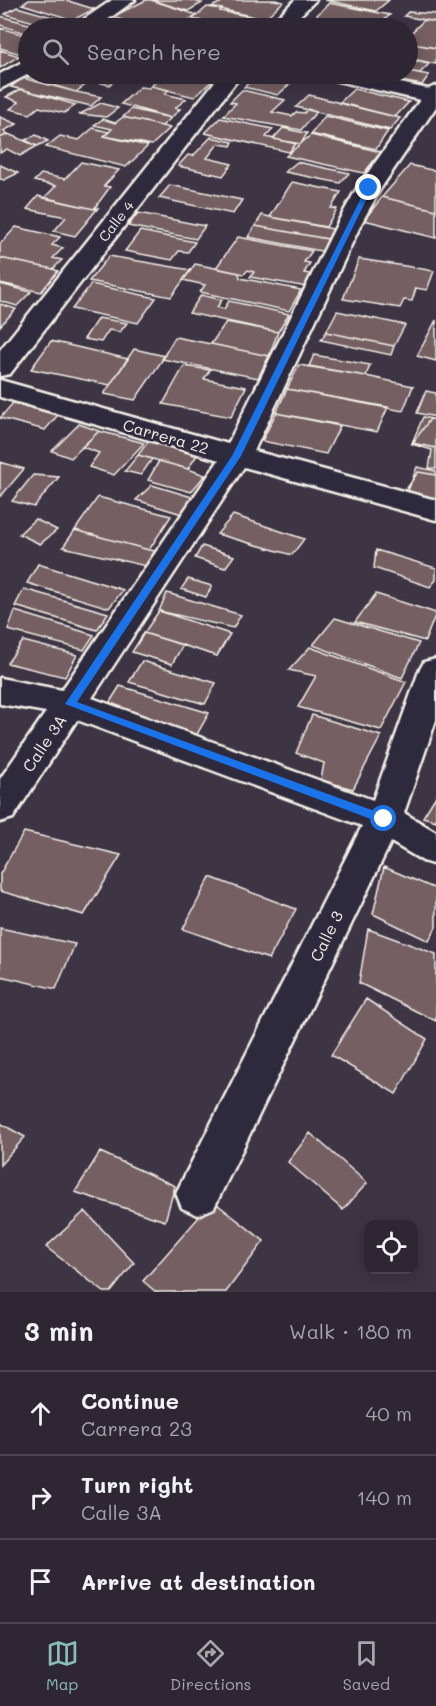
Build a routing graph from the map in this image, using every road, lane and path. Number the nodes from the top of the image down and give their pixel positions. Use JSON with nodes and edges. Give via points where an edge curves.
{"nodes":[{"id":1,"x":125,"y":0,"type":"edge"},
{"id":2,"x":306,"y":0,"type":"edge"},
{"id":3,"x":99,"y":18,"type":"edge"},
{"id":4,"x":287,"y":18,"type":"edge"},
{"id":5,"x":18,"y":71,"type":"edge"},
{"id":6,"x":0,"y":83,"type":"edge"},
{"id":7,"x":224,"y":84,"type":"edge"},
{"id":8,"x":381,"y":84,"type":"edge"},
{"id":9,"x":435,"y":95,"type":"edge"},
{"id":10,"x":0,"y":368,"type":"edge"},
{"id":11,"x":0,"y":388,"type":"edge"},
{"id":12,"x":237,"y":456,"type":"junction"},
{"id":13,"x":436,"y":510,"type":"edge"},
{"id":14,"x":436,"y":671,"type":"edge"},
{"id":15,"x":0,"y":691,"type":"edge"},
{"id":16,"x":70,"y":704,"type":"junction"},
{"id":17,"x":0,"y":808,"type":"edge"},
{"id":18,"x":384,"y":819,"type":"junction"},
{"id":19,"x":436,"y":850,"type":"edge"},
{"id":20,"x":198,"y":1193,"type":"dead end"}],
"edges":[{"from":1,"to":3,"type":"street"},
{"from":2,"to":4,"type":"street"},
{"from":5,"to":6,"type":"street"},
{"from":7,"to":10,"type":"street","name":"Calle 4"},
{"from":8,"to":9,"type":"street"},
{"from":9,"to":12,"type":"street","name":"Calle 3A","via":[[369,188],[350,222]]},
{"from":11,"to":12,"type":"street","name":"Carrera 22"},
{"from":12,"to":13,"type":"street","name":"Carrera 22"},
{"from":12,"to":16,"type":"street","name":"Calle 3A"},
{"from":14,"to":18,"type":"street","name":"Calle 3"},
{"from":15,"to":16,"type":"street"},
{"from":16,"to":17,"type":"street","name":"Calle 3A"},
{"from":16,"to":18,"type":"street"},
{"from":18,"to":19,"type":"street"},
{"from":18,"to":20,"type":"street","name":"Calle 3"}]}
